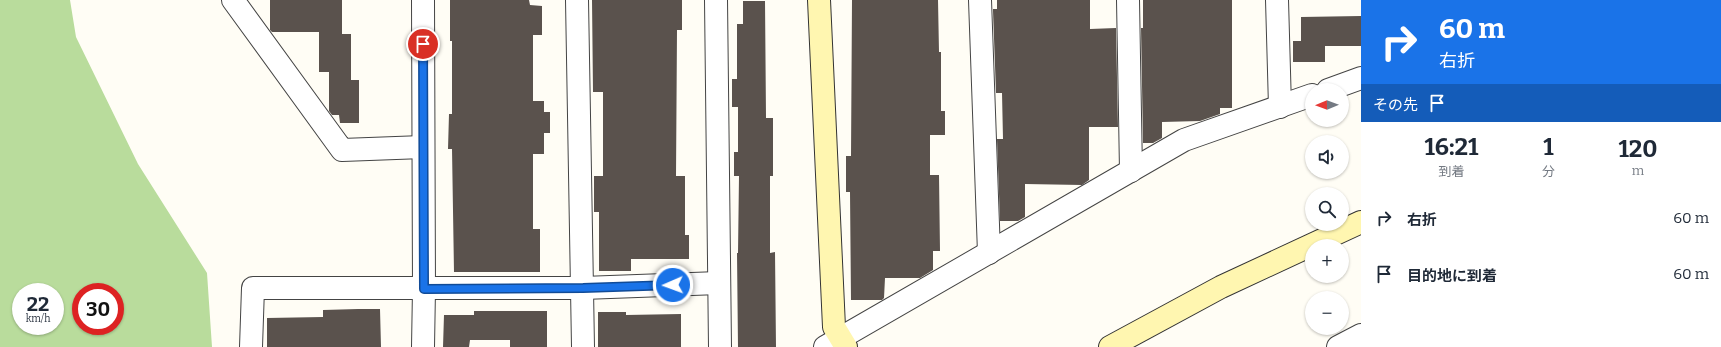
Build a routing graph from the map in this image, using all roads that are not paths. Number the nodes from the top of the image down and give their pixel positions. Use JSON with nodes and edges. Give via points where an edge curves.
{"nodes":[{"id":1,"x":233,"y":0,"type":"edge"},
{"id":2,"x":423,"y":0,"type":"edge"},
{"id":3,"x":577,"y":0,"type":"edge"},
{"id":4,"x":716,"y":0,"type":"edge"},
{"id":5,"x":819,"y":0,"type":"edge"},
{"id":6,"x":980,"y":0,"type":"edge"},
{"id":7,"x":1128,"y":0,"type":"edge"},
{"id":8,"x":1277,"y":0,"type":"edge"},
{"id":9,"x":1361,"y":78,"type":"edge"},
{"id":10,"x":1347,"y":83,"type":"edge"},
{"id":11,"x":1305,"y":98,"type":"edge"},
{"id":12,"x":1280,"y":107,"type":"junction"},
{"id":13,"x":423,"y":147,"type":"junction"},
{"id":14,"x":1130,"y":171,"type":"junction"},
{"id":15,"x":1361,"y":222,"type":"edge"},
{"id":16,"x":988,"y":253,"type":"junction"},
{"id":17,"x":719,"y":283,"type":"junction"},
{"id":18,"x":583,"y":288,"type":"junction"},
{"id":19,"x":424,"y":289,"type":"junction"},
{"id":20,"x":1361,"y":335,"type":"edge"},
{"id":21,"x":837,"y":344,"type":"edge"},
{"id":22,"x":251,"y":347,"type":"edge"},
{"id":23,"x":422,"y":347,"type":"edge"},
{"id":24,"x":583,"y":347,"type":"edge"},
{"id":25,"x":720,"y":347,"type":"edge"},
{"id":26,"x":1110,"y":347,"type":"edge"},
{"id":27,"x":1338,"y":347,"type":"edge"}],
"edges":[{"from":1,"to":13,"type":"street","via":[[342,150]]},
{"from":2,"to":13,"type":"street"},
{"from":3,"to":18,"type":"street"},
{"from":4,"to":17,"type":"street"},
{"from":5,"to":21,"type":"street","via":[[834,327]]},
{"from":6,"to":16,"type":"street"},
{"from":7,"to":14,"type":"street"},
{"from":8,"to":12,"type":"street"},
{"from":9,"to":10,"type":"street"},
{"from":11,"to":12,"type":"street"},
{"from":12,"to":14,"type":"street","via":[[1184,140]]},
{"from":13,"to":19,"type":"street"},
{"from":14,"to":16,"type":"street"},
{"from":15,"to":26,"type":"street","via":[[1221,287]]},
{"from":16,"to":21,"type":"street"},
{"from":17,"to":18,"type":"street"},
{"from":17,"to":25,"type":"street"},
{"from":18,"to":19,"type":"street"},
{"from":18,"to":24,"type":"street"},
{"from":19,"to":22,"type":"street","via":[[253,288]]},
{"from":19,"to":23,"type":"street"},
{"from":20,"to":27,"type":"street"}]}
